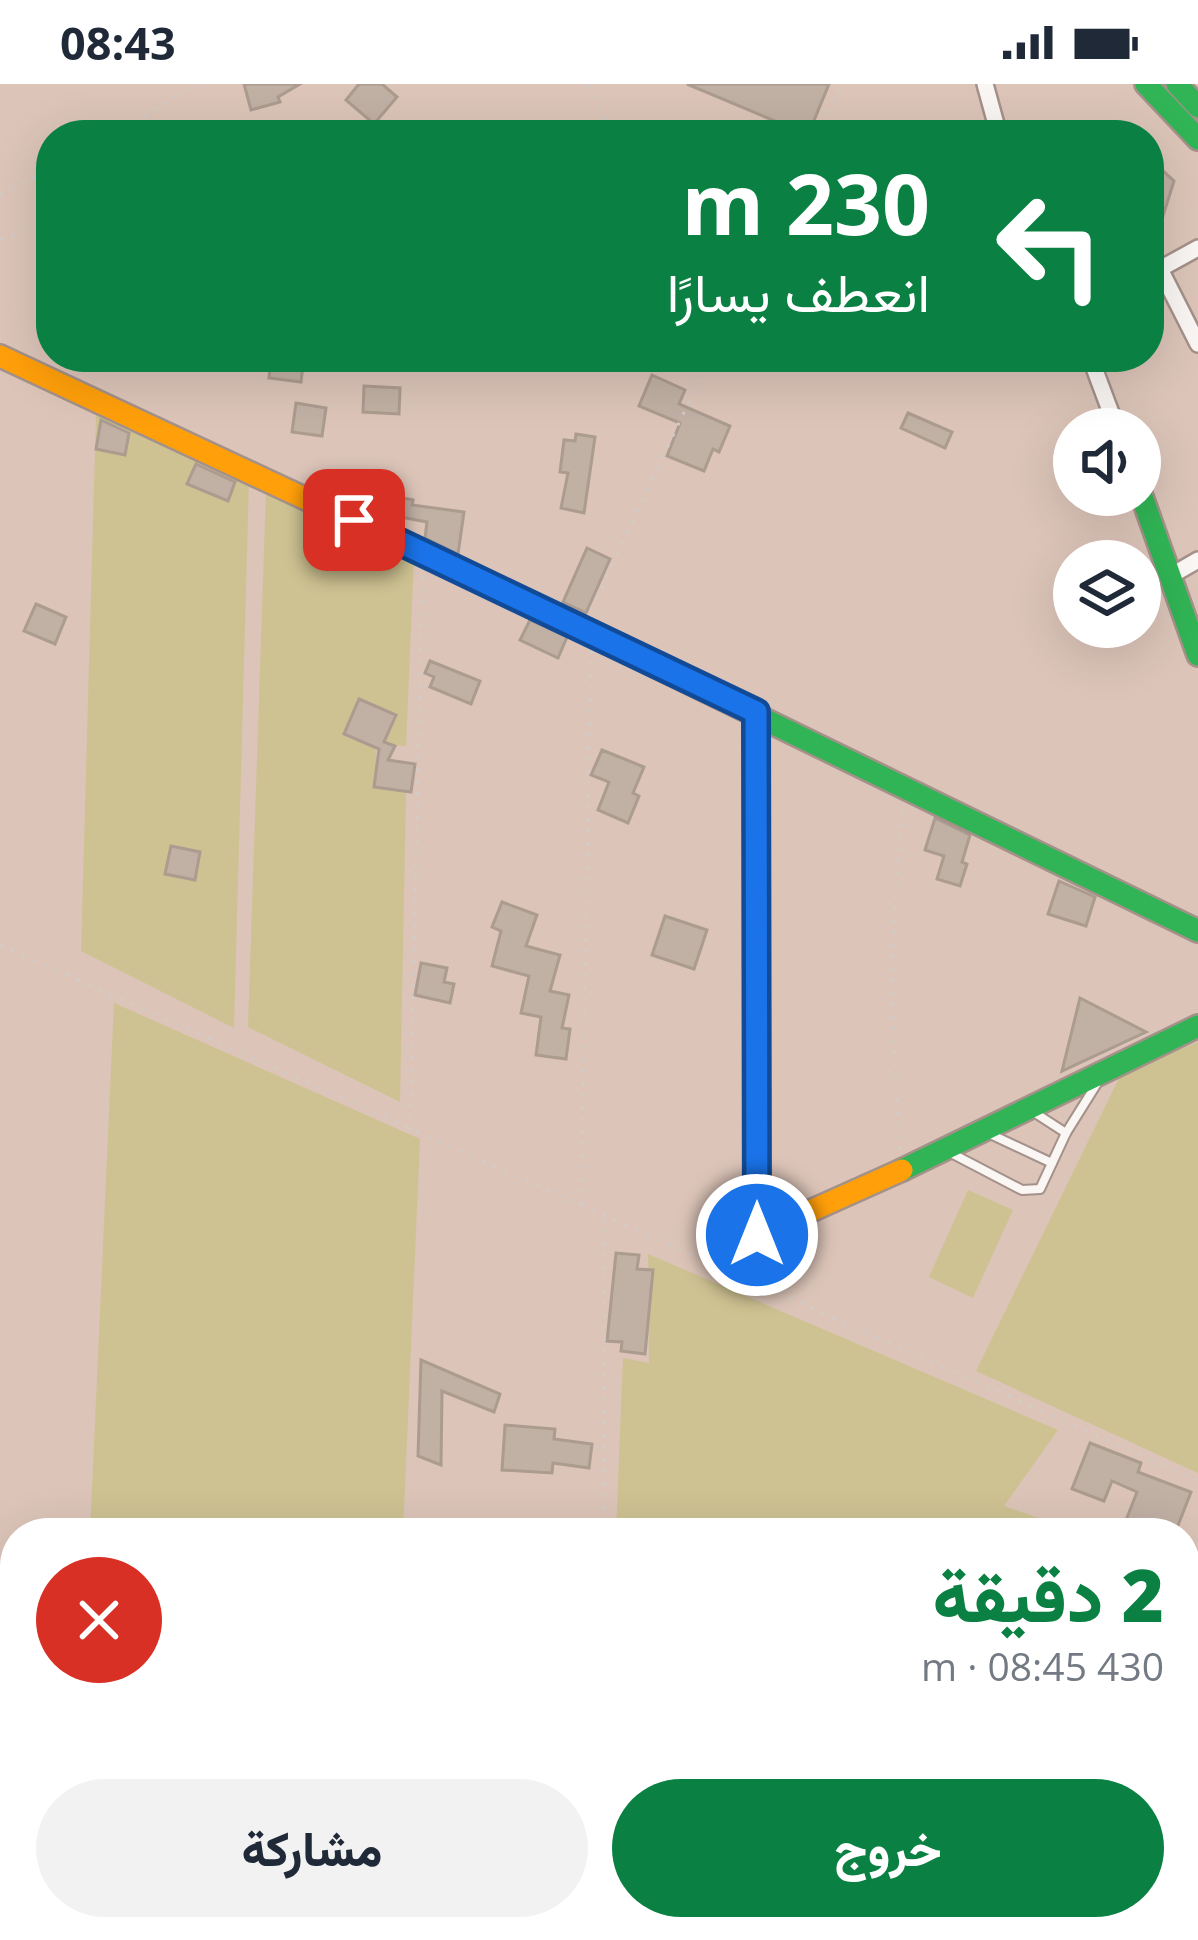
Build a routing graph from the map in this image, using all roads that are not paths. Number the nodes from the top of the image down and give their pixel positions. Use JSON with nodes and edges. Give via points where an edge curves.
{"nodes":[{"id":1,"x":985,"y":84,"type":"edge"},
{"id":2,"x":1146,"y":84,"type":"edge"},
{"id":3,"x":1177,"y":84,"type":"edge"},
{"id":4,"x":1198,"y":107,"type":"edge"},
{"id":5,"x":995,"y":120,"type":"edge"},
{"id":6,"x":1198,"y":139,"type":"edge"},
{"id":7,"x":1198,"y":248,"type":"edge"},
{"id":8,"x":1164,"y":267,"type":"edge"},
{"id":9,"x":1164,"y":287,"type":"edge"},
{"id":10,"x":1198,"y":344,"type":"edge"},
{"id":11,"x":0,"y":356,"type":"edge"},
{"id":12,"x":1096,"y":372,"type":"edge"},
{"id":13,"x":1109,"y":408,"type":"edge"},
{"id":14,"x":1150,"y":516,"type":"edge"},
{"id":15,"x":1198,"y":560,"type":"edge"},
{"id":16,"x":1172,"y":575,"type":"junction"},
{"id":17,"x":1198,"y":655,"type":"edge"},
{"id":18,"x":756,"y":712,"type":"junction"},
{"id":19,"x":1198,"y":931,"type":"edge"},
{"id":20,"x":1198,"y":1026,"type":"edge"},
{"id":21,"x":1104,"y":1074,"type":"junction"},
{"id":22,"x":1029,"y":1108,"type":"junction"},
{"id":23,"x":984,"y":1131,"type":"junction"},
{"id":24,"x":1066,"y":1133,"type":"junction"},
{"id":25,"x":946,"y":1150,"type":"junction"},
{"id":26,"x":1052,"y":1163,"type":"junction"}],
"edges":[{"from":1,"to":5,"type":"street"},
{"from":2,"to":6,"type":"main road"},
{"from":3,"to":4,"type":"main road"},
{"from":7,"to":8,"type":"street"},
{"from":9,"to":10,"type":"street"},
{"from":11,"to":18,"type":"main road"},
{"from":12,"to":13,"type":"street"},
{"from":14,"to":16,"type":"main road"},
{"from":15,"to":16,"type":"street"},
{"from":16,"to":17,"type":"main road"},
{"from":18,"to":19,"type":"main road"},
{"from":18,"to":25,"type":"main road","via":[[757,1235]]},
{"from":20,"to":21,"type":"main road"},
{"from":21,"to":22,"type":"main road"},
{"from":21,"to":24,"type":"lane"},
{"from":22,"to":23,"type":"main road"},
{"from":22,"to":24,"type":"lane"},
{"from":23,"to":25,"type":"main road"},
{"from":23,"to":26,"type":"lane"},
{"from":24,"to":26,"type":"lane"},
{"from":25,"to":26,"type":"lane","via":[[1029,1192],[1040,1189]]}]}
